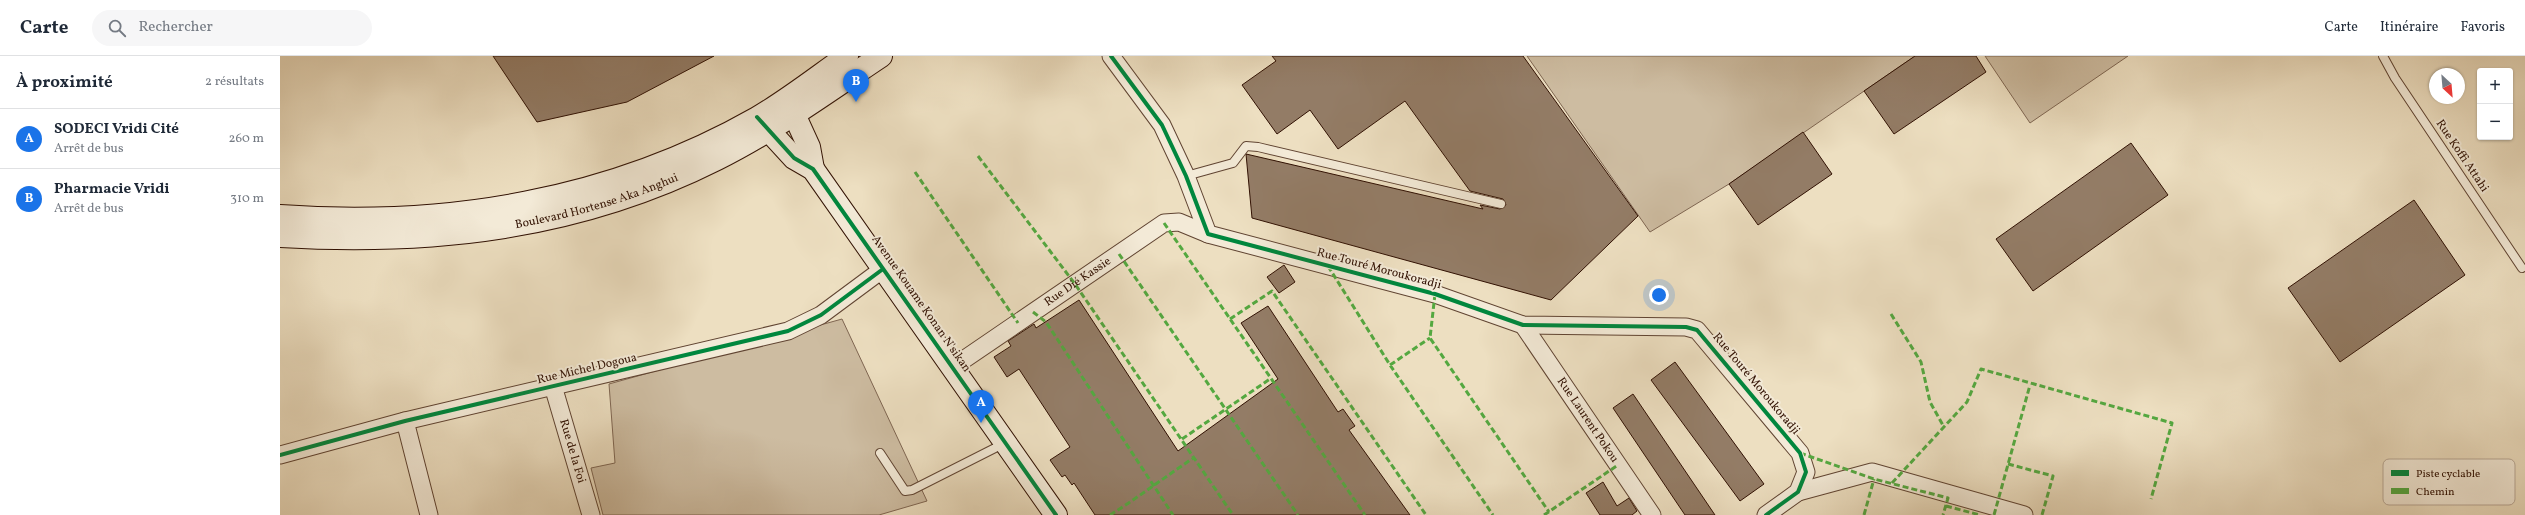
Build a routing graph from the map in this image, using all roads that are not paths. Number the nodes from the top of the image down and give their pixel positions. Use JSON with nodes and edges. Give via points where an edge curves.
{"nodes":[{"id":1,"x":847,"y":56,"type":"edge"},
{"id":2,"x":881,"y":56,"type":"edge"},
{"id":3,"x":1111,"y":56,"type":"edge"},
{"id":4,"x":2383,"y":56,"type":"edge"},
{"id":5,"x":791,"y":106,"type":"junction"},
{"id":6,"x":762,"y":124,"type":"junction"},
{"id":7,"x":813,"y":169,"type":"junction"},
{"id":8,"x":1186,"y":176,"type":"junction"},
{"id":9,"x":1501,"y":204,"type":"dead end"},
{"id":10,"x":280,"y":216,"type":"edge"},
{"id":11,"x":1208,"y":234,"type":"junction"},
{"id":12,"x":280,"y":236,"type":"edge"},
{"id":13,"x":2522,"y":268,"type":"dead end"},
{"id":14,"x":883,"y":269,"type":"junction"},
{"id":15,"x":1523,"y":325,"type":"junction"},
{"id":16,"x":953,"y":367,"type":"junction"},
{"id":17,"x":553,"y":386,"type":"junction"},
{"id":18,"x":405,"y":422,"type":"junction"},
{"id":19,"x":1006,"y":443,"type":"junction"},
{"id":20,"x":280,"y":454,"type":"edge"},
{"id":21,"x":880,"y":454,"type":"dead end"},
{"id":22,"x":1798,"y":492,"type":"junction"},
{"id":23,"x":429,"y":515,"type":"edge"},
{"id":24,"x":591,"y":515,"type":"edge"},
{"id":25,"x":1056,"y":515,"type":"edge"},
{"id":26,"x":1652,"y":515,"type":"edge"},
{"id":27,"x":1766,"y":515,"type":"edge"},
{"id":28,"x":2024,"y":515,"type":"edge"}],
"edges":[{"from":1,"to":5,"type":"main road","name":"Boulevard Hortense Aka Anghui"},
{"from":2,"to":5,"type":"main road","name":"Boulevard Hortense Aka Anghui"},
{"from":3,"to":8,"type":"street","via":[[1162,125]]},
{"from":4,"to":13,"type":"lane","name":"Rue Koffi Attahi","via":[[2395,78]]},
{"from":5,"to":6,"type":"main road","name":"Boulevard Hortense Aka Anghui"},
{"from":5,"to":7,"type":"main road","name":"Avenue Kouame Konan N'sikan","via":[[809,147]]},
{"from":6,"to":7,"type":"main road","name":"Avenue Kouame Konan N'sikan","via":[[794,158]]},
{"from":6,"to":10,"type":"main road","name":"Boulevard Hortense Aka Anghui","via":[[630,175],[538,202],[453,214],[382,218]]},
{"from":6,"to":12,"type":"main road","name":"Boulevard Hortense Aka Anghui","via":[[716,159],[671,179],[568,215],[518,226],[453,235],[366,238]]},
{"from":7,"to":14,"type":"main road","name":"Avenue Kouame Konan N'sikan"},
{"from":8,"to":9,"type":"lane","via":[[1233,163],[1246,146],[1258,147]]},
{"from":8,"to":11,"type":"street"},
{"from":11,"to":15,"type":"street","name":"Rue Touré Moroukoradji","via":[[1435,294]]},
{"from":11,"to":16,"type":"street","name":"Rue Dié Kassie","via":[[1179,222],[1164,224]]},
{"from":14,"to":16,"type":"main road","name":"Avenue Kouame Konan N'sikan"},
{"from":14,"to":17,"type":"street","name":"Rue Michel Dogoua","via":[[821,315],[788,331]]},
{"from":15,"to":22,"type":"street","name":"Rue Touré Moroukoradji","via":[[1697,330],[1800,453],[1806,472]]},
{"from":15,"to":26,"type":"street","name":"Rue Laurent Pokou"},
{"from":16,"to":19,"type":"main road","name":"Avenue Kouame Konan N'sikan"},
{"from":17,"to":18,"type":"street","name":"Rue Michel Dogoua"},
{"from":17,"to":24,"type":"street","name":"Rue de la Foi"},
{"from":18,"to":20,"type":"street","name":"Rue Michel Dogoua"},
{"from":18,"to":23,"type":"street"},
{"from":19,"to":21,"type":"lane","via":[[912,490],[905,491]]},
{"from":19,"to":25,"type":"main road","name":"Avenue Kouame Konan N'sikan"},
{"from":22,"to":27,"type":"street"},
{"from":22,"to":28,"type":"street","via":[[1872,472]]}]}
